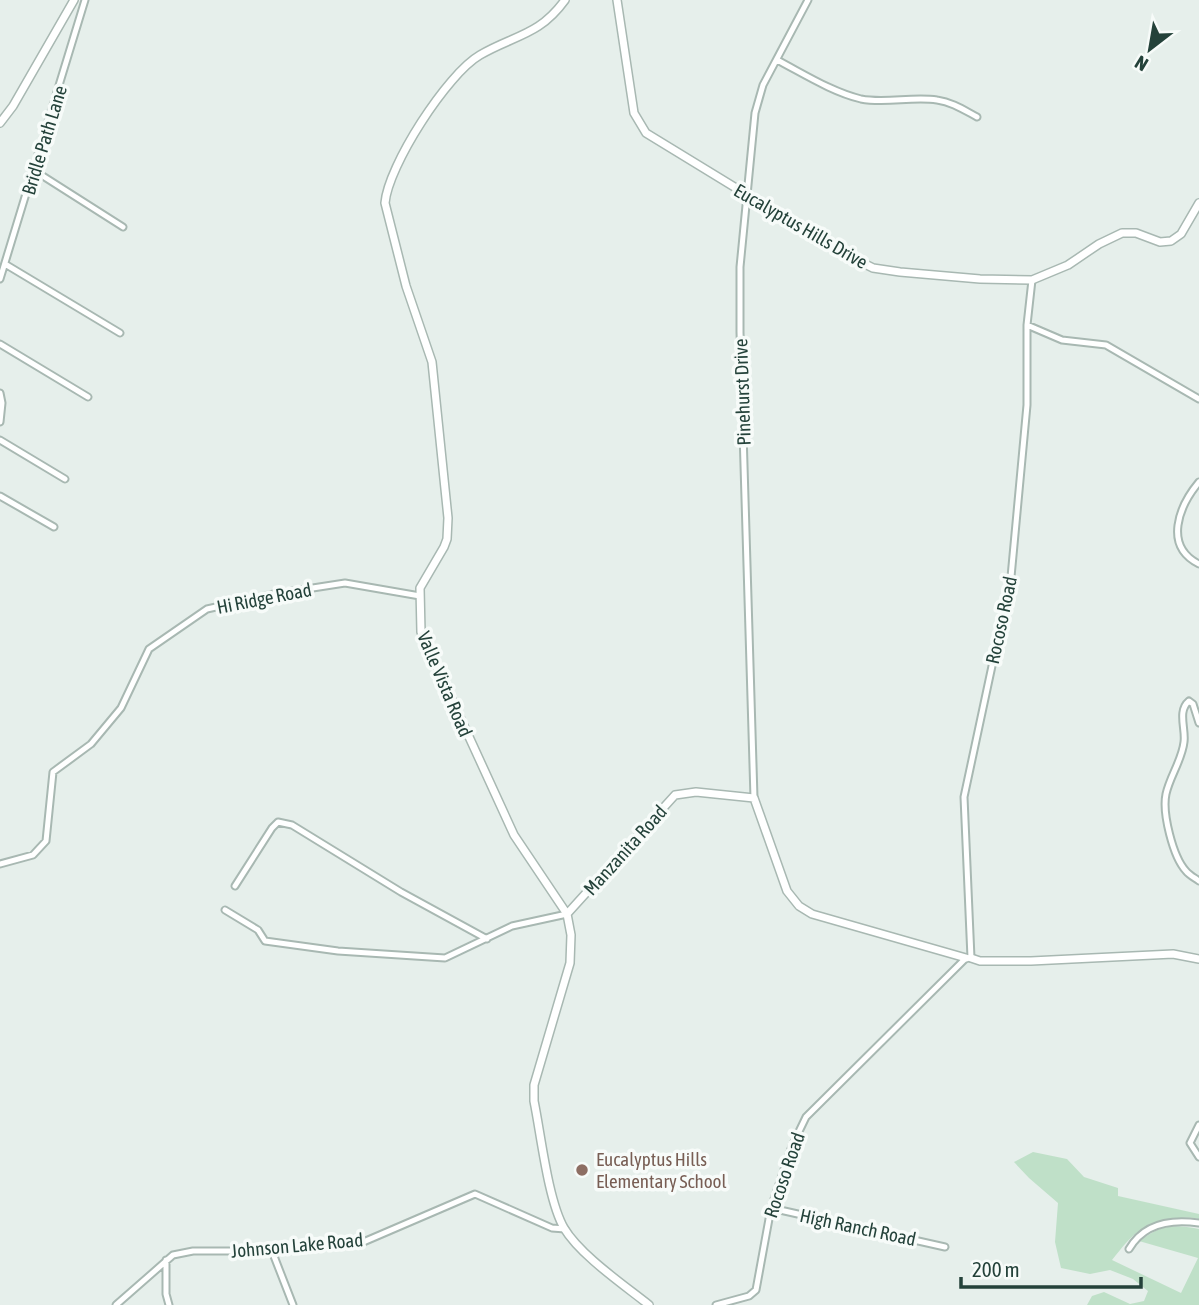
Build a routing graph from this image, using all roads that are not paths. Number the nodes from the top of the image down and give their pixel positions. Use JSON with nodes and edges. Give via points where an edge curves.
{"nodes":[{"id":1,"x":74,"y":0,"type":"edge"},
{"id":2,"x":85,"y":0,"type":"edge"},
{"id":3,"x":565,"y":0,"type":"edge"},
{"id":4,"x":617,"y":0,"type":"edge"},
{"id":5,"x":808,"y":0,"type":"edge"},
{"id":6,"x":777,"y":60,"type":"junction"},
{"id":7,"x":977,"y":117,"type":"dead end"},
{"id":8,"x":0,"y":123,"type":"edge"},
{"id":9,"x":35,"y":171,"type":"junction"},
{"id":10,"x":747,"y":195,"type":"junction"},
{"id":11,"x":1199,"y":203,"type":"edge"},
{"id":12,"x":123,"y":227,"type":"dead end"},
{"id":13,"x":5,"y":264,"type":"junction"},
{"id":14,"x":0,"y":279,"type":"edge"},
{"id":15,"x":1032,"y":280,"type":"junction"},
{"id":16,"x":1027,"y":325,"type":"junction"},
{"id":17,"x":120,"y":333,"type":"dead end"},
{"id":18,"x":0,"y":344,"type":"edge"},
{"id":19,"x":0,"y":393,"type":"edge"},
{"id":20,"x":89,"y":397,"type":"dead end"},
{"id":21,"x":1199,"y":399,"type":"edge"},
{"id":22,"x":0,"y":422,"type":"edge"},
{"id":23,"x":0,"y":440,"type":"edge"},
{"id":24,"x":65,"y":479,"type":"dead end"},
{"id":25,"x":1199,"y":482,"type":"edge"},
{"id":26,"x":0,"y":496,"type":"edge"},
{"id":27,"x":54,"y":527,"type":"dead end"},
{"id":28,"x":1199,"y":564,"type":"edge"},
{"id":29,"x":419,"y":596,"type":"junction"},
{"id":30,"x":1199,"y":723,"type":"edge"},
{"id":31,"x":754,"y":798,"type":"junction"},
{"id":32,"x":0,"y":864,"type":"edge"},
{"id":33,"x":1199,"y":881,"type":"edge"},
{"id":34,"x":235,"y":886,"type":"dead end"},
{"id":35,"x":225,"y":910,"type":"dead end"},
{"id":36,"x":567,"y":914,"type":"junction"},
{"id":37,"x":487,"y":939,"type":"junction"},
{"id":38,"x":969,"y":958,"type":"junction"},
{"id":39,"x":1199,"y":959,"type":"edge"},
{"id":40,"x":1199,"y":1125,"type":"edge"},
{"id":41,"x":1199,"y":1157,"type":"edge"},
{"id":42,"x":771,"y":1208,"type":"junction"},
{"id":43,"x":1199,"y":1223,"type":"edge"},
{"id":44,"x":565,"y":1229,"type":"junction"},
{"id":45,"x":944,"y":1247,"type":"dead end"},
{"id":46,"x":1129,"y":1249,"type":"dead end"},
{"id":47,"x":272,"y":1251,"type":"junction"},
{"id":48,"x":166,"y":1260,"type":"junction"},
{"id":49,"x":116,"y":1305,"type":"edge"},
{"id":50,"x":169,"y":1305,"type":"edge"},
{"id":51,"x":293,"y":1305,"type":"edge"},
{"id":52,"x":649,"y":1305,"type":"edge"},
{"id":53,"x":716,"y":1305,"type":"edge"}],
"edges":[{"from":1,"to":8,"type":"street"},
{"from":2,"to":9,"type":"street","name":"Bridle Path Lane"},
{"from":3,"to":29,"type":"street","name":"Valle Vista Road","via":[[535,30],[478,55],[454,78],[408,145],[386,190],[396,251],[432,362],[448,518],[447,539]]},
{"from":4,"to":10,"type":"street","name":"Eucalyptus Hills Drive","via":[[639,124],[646,133]]},
{"from":5,"to":6,"type":"street","name":"Pinehurst Drive"},
{"from":6,"to":7,"type":"street","via":[[858,98],[935,100]]},
{"from":6,"to":10,"type":"street","name":"Pinehurst Drive","via":[[755,113]]},
{"from":9,"to":12,"type":"street"},
{"from":9,"to":13,"type":"street","name":"Bridle Path Lane"},
{"from":10,"to":15,"type":"street","name":"Eucalyptus Hills Drive","via":[[873,268]]},
{"from":10,"to":31,"type":"street","name":"Pinehurst Drive","via":[[740,332]]},
{"from":11,"to":15,"type":"street","name":"Eucalyptus Hills Drive","via":[[1181,234],[1171,241],[1122,233]]},
{"from":13,"to":14,"type":"street","name":"Bridle Path Lane"},
{"from":13,"to":17,"type":"street"},
{"from":15,"to":16,"type":"street","name":"Rocoso Road"},
{"from":16,"to":21,"type":"street","via":[[1062,340],[1106,345]]},
{"from":16,"to":38,"type":"street","name":"Rocoso Road","via":[[1027,405],[1011,578],[964,797]]},
{"from":18,"to":20,"type":"street"},
{"from":19,"to":22,"type":"street"},
{"from":23,"to":24,"type":"street"},
{"from":25,"to":28,"type":"street","via":[[1184,506],[1176,537],[1185,554]]},
{"from":26,"to":27,"type":"street"},
{"from":29,"to":32,"type":"street","name":"Hi Ridge Road","via":[[345,583],[207,609],[149,649],[121,708],[90,744],[53,772],[46,841],[33,855]]},
{"from":29,"to":36,"type":"street","name":"Valle Vista Road","via":[[421,632],[477,760],[514,835]]},
{"from":30,"to":33,"type":"street","via":[[1189,701],[1183,712],[1185,740],[1165,796],[1172,843],[1185,870]]},
{"from":31,"to":36,"type":"street","name":"Manzanita Road","via":[[696,792],[675,795]]},
{"from":31,"to":38,"type":"street","via":[[785,886],[799,906],[812,914]]},
{"from":34,"to":37,"type":"street","via":[[278,822],[292,825]]},
{"from":35,"to":37,"type":"street","via":[[258,930],[265,941],[338,951],[445,958]]},
{"from":36,"to":37,"type":"street","via":[[512,926]]},
{"from":36,"to":44,"type":"street","name":"Valle Vista Road","via":[[570,963],[534,1085],[555,1206]]},
{"from":38,"to":39,"type":"street","via":[[1031,961],[1173,954]]},
{"from":38,"to":42,"type":"street","name":"Rocoso Road","via":[[806,1117]]},
{"from":40,"to":41,"type":"street","via":[[1189,1143]]},
{"from":42,"to":45,"type":"street","name":"High Ranch Road"},
{"from":42,"to":53,"type":"street","name":"Rocoso Road","via":[[756,1290]]},
{"from":43,"to":46,"type":"street","via":[[1159,1223],[1138,1236]]},
{"from":44,"to":47,"type":"street","name":"Johnson Lake Road","via":[[550,1227],[475,1194],[361,1242]]},
{"from":44,"to":52,"type":"street","name":"Valle Vista Road","via":[[582,1250]]},
{"from":47,"to":48,"type":"street","name":"Johnson Lake Road","via":[[193,1251]]},
{"from":47,"to":51,"type":"street"},
{"from":48,"to":49,"type":"street","name":"Johnson Lake Road"},
{"from":48,"to":50,"type":"street"}]}
